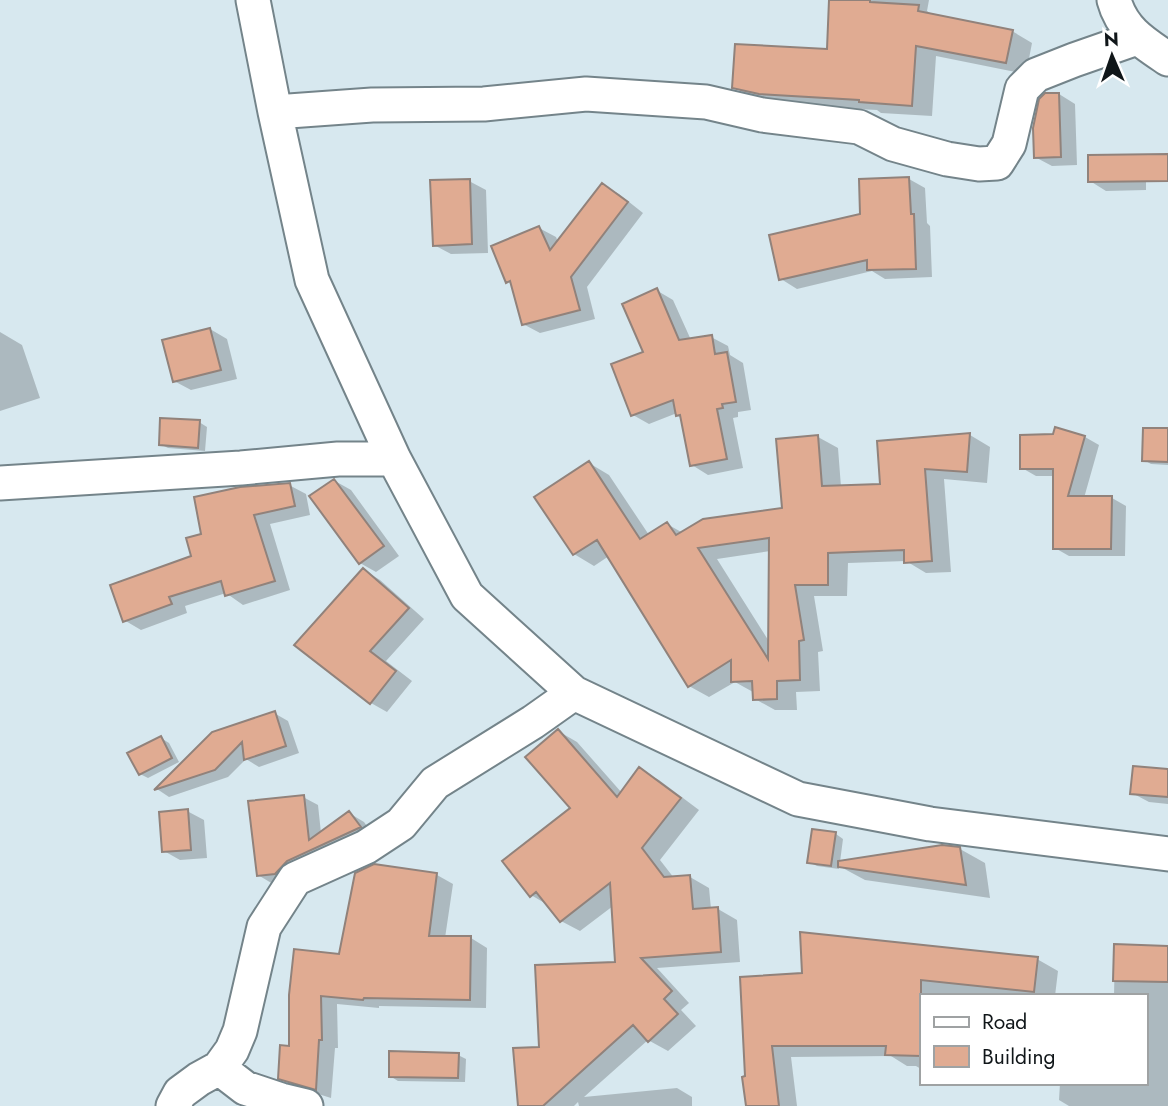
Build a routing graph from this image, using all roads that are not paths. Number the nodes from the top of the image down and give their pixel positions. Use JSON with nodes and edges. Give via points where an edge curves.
{"nodes":[{"id":1,"x":253,"y":0,"type":"edge"},
{"id":2,"x":1114,"y":0,"type":"edge"},
{"id":3,"x":1137,"y":38,"type":"junction"},
{"id":4,"x":1168,"y":59,"type":"edge"},
{"id":5,"x":275,"y":112,"type":"junction"},
{"id":6,"x":394,"y":459,"type":"junction"},
{"id":7,"x":0,"y":483,"type":"edge"},
{"id":8,"x":574,"y":693,"type":"junction"},
{"id":9,"x":1168,"y":853,"type":"edge"},
{"id":10,"x":219,"y":1068,"type":"junction"},
{"id":11,"x":173,"y":1106,"type":"edge"},
{"id":12,"x":306,"y":1106,"type":"edge"}],
"edges":[{"from":1,"to":5,"type":"street"},
{"from":2,"to":3,"type":"street","via":[[1124,24]]},
{"from":3,"to":4,"type":"street"},
{"from":3,"to":5,"type":"street","via":[[1036,75],[1022,89],[1009,144],[997,163],[947,159],[893,144],[859,127],[762,115],[706,102],[586,94],[484,104],[373,104]]},
{"from":5,"to":6,"type":"street","via":[[312,280]]},
{"from":6,"to":7,"type":"street"},
{"from":6,"to":8,"type":"street","via":[[467,596]]},
{"from":8,"to":9,"type":"street","via":[[798,799],[930,824]]},
{"from":8,"to":10,"type":"street","via":[[435,783],[390,832],[295,878],[264,928],[240,1031]]},
{"from":10,"to":11,"type":"street","via":[[180,1093]]},
{"from":10,"to":12,"type":"street","via":[[245,1088]]}]}
